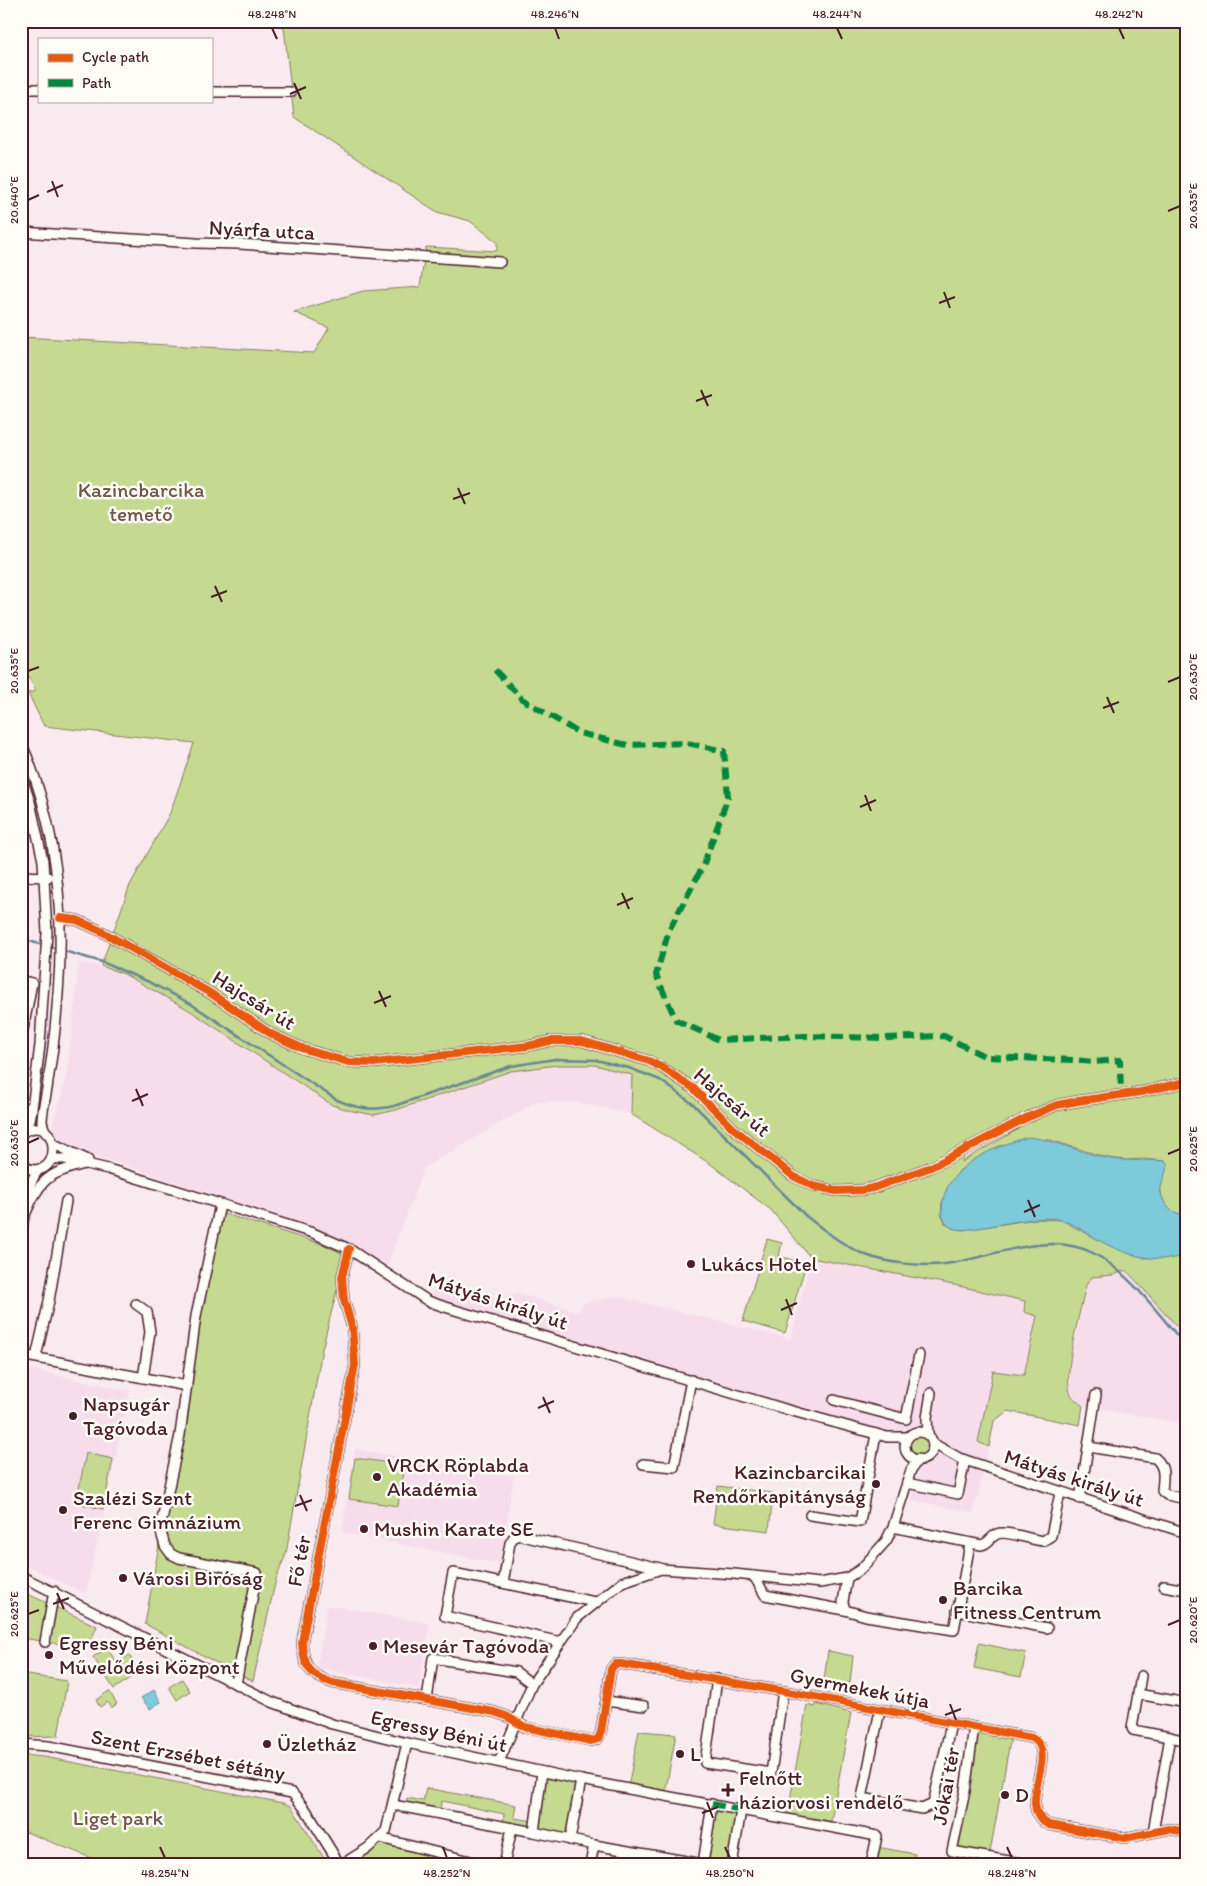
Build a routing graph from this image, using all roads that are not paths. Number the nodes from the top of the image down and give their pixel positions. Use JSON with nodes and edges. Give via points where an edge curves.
{"nodes":[{"id":1,"x":21,"y":89,"type":"edge"},
{"id":2,"x":38,"y":89,"type":"edge"},
{"id":3,"x":212,"y":92,"type":"edge"},
{"id":4,"x":290,"y":92,"type":"dead end"},
{"id":5,"x":21,"y":232,"type":"edge"},
{"id":6,"x":500,"y":262,"type":"dead end"},
{"id":7,"x":21,"y":742,"type":"edge"},
{"id":8,"x":21,"y":775,"type":"edge"},
{"id":9,"x":21,"y":876,"type":"edge"},
{"id":10,"x":57,"y":876,"type":"junction"},
{"id":11,"x":45,"y":877,"type":"junction"},
{"id":12,"x":60,"y":918,"type":"junction"},
{"id":13,"x":21,"y":981,"type":"edge"},
{"id":14,"x":21,"y":1040,"type":"edge"},
{"id":15,"x":1186,"y":1082,"type":"edge"},
{"id":16,"x":35,"y":1084,"type":"junction"},
{"id":17,"x":21,"y":1122,"type":"edge"},
{"id":18,"x":23,"y":1132,"type":"edge"},
{"id":19,"x":46,"y":1132,"type":"junction"},
{"id":20,"x":54,"y":1144,"type":"junction"},
{"id":21,"x":52,"y":1160,"type":"junction"},
{"id":22,"x":88,"y":1164,"type":"junction"},
{"id":23,"x":21,"y":1165,"type":"edge"},
{"id":24,"x":39,"y":1169,"type":"junction"},
{"id":25,"x":108,"y":1169,"type":"junction"},
{"id":26,"x":66,"y":1201,"type":"dead end"},
{"id":27,"x":220,"y":1205,"type":"junction"},
{"id":28,"x":25,"y":1215,"type":"junction"},
{"id":29,"x":21,"y":1235,"type":"edge"},
{"id":30,"x":349,"y":1249,"type":"junction"},
{"id":31,"x":136,"y":1304,"type":"dead end"},
{"id":32,"x":21,"y":1354,"type":"edge"},
{"id":33,"x":919,"y":1355,"type":"dead end"},
{"id":34,"x":36,"y":1357,"type":"junction"},
{"id":35,"x":143,"y":1378,"type":"junction"},
{"id":36,"x":691,"y":1380,"type":"junction"},
{"id":37,"x":187,"y":1386,"type":"junction"},
{"id":38,"x":931,"y":1393,"type":"dead end"},
{"id":39,"x":1096,"y":1395,"type":"dead end"},
{"id":40,"x":834,"y":1400,"type":"dead end"},
{"id":41,"x":927,"y":1418,"type":"junction"},
{"id":42,"x":917,"y":1432,"type":"junction"},
{"id":43,"x":876,"y":1434,"type":"junction"},
{"id":44,"x":928,"y":1435,"type":"junction"},
{"id":45,"x":887,"y":1437,"type":"junction"},
{"id":46,"x":908,"y":1437,"type":"junction"},
{"id":47,"x":1089,"y":1447,"type":"junction"},
{"id":48,"x":932,"y":1451,"type":"junction"},
{"id":49,"x":911,"y":1454,"type":"junction"},
{"id":50,"x":965,"y":1460,"type":"junction"},
{"id":51,"x":642,"y":1464,"type":"dead end"},
{"id":52,"x":907,"y":1483,"type":"junction"},
{"id":53,"x":1060,"y":1493,"type":"junction"},
{"id":54,"x":1080,"y":1499,"type":"junction"},
{"id":55,"x":1186,"y":1499,"type":"edge"},
{"id":56,"x":810,"y":1515,"type":"dead end"},
{"id":57,"x":893,"y":1527,"type":"junction"},
{"id":58,"x":1186,"y":1533,"type":"edge"},
{"id":59,"x":970,"y":1544,"type":"junction"},
{"id":60,"x":661,"y":1569,"type":"junction"},
{"id":61,"x":21,"y":1575,"type":"edge"},
{"id":62,"x":754,"y":1576,"type":"junction"},
{"id":63,"x":847,"y":1578,"type":"junction"},
{"id":64,"x":503,"y":1583,"type":"junction"},
{"id":65,"x":1164,"y":1586,"type":"dead end"},
{"id":66,"x":1186,"y":1590,"type":"edge"},
{"id":67,"x":54,"y":1591,"type":"junction"},
{"id":68,"x":595,"y":1602,"type":"junction"},
{"id":69,"x":845,"y":1610,"type":"junction"},
{"id":70,"x":957,"y":1611,"type":"junction"},
{"id":71,"x":1047,"y":1628,"type":"dead end"},
{"id":72,"x":44,"y":1642,"type":"dead end"},
{"id":73,"x":560,"y":1642,"type":"junction"},
{"id":74,"x":1141,"y":1676,"type":"dead end"},
{"id":75,"x":717,"y":1679,"type":"junction"},
{"id":76,"x":236,"y":1684,"type":"junction"},
{"id":77,"x":532,"y":1684,"type":"junction"},
{"id":78,"x":784,"y":1691,"type":"junction"},
{"id":79,"x":1138,"y":1694,"type":"junction"},
{"id":80,"x":427,"y":1700,"type":"junction"},
{"id":81,"x":606,"y":1701,"type":"junction"},
{"id":82,"x":1186,"y":1703,"type":"edge"},
{"id":83,"x":644,"y":1706,"type":"dead end"},
{"id":84,"x":880,"y":1710,"type":"junction"},
{"id":85,"x":515,"y":1721,"type":"junction"},
{"id":86,"x":951,"y":1724,"type":"junction"},
{"id":87,"x":974,"y":1727,"type":"junction"},
{"id":88,"x":1170,"y":1737,"type":"junction"},
{"id":89,"x":1186,"y":1741,"type":"edge"},
{"id":90,"x":407,"y":1743,"type":"junction"},
{"id":91,"x":21,"y":1744,"type":"edge"},
{"id":92,"x":499,"y":1762,"type":"junction"},
{"id":93,"x":542,"y":1772,"type":"junction"},
{"id":94,"x":580,"y":1780,"type":"junction"},
{"id":95,"x":712,"y":1804,"type":"junction"},
{"id":96,"x":393,"y":1805,"type":"junction"},
{"id":97,"x":741,"y":1810,"type":"junction"},
{"id":98,"x":512,"y":1828,"type":"junction"},
{"id":99,"x":534,"y":1832,"type":"junction"},
{"id":100,"x":1154,"y":1832,"type":"junction"},
{"id":101,"x":1186,"y":1832,"type":"edge"},
{"id":102,"x":380,"y":1838,"type":"junction"},
{"id":103,"x":570,"y":1840,"type":"junction"},
{"id":104,"x":594,"y":1845,"type":"junction"},
{"id":105,"x":677,"y":1862,"type":"edge"},
{"id":106,"x":706,"y":1864,"type":"edge"},
{"id":107,"x":341,"y":1865,"type":"edge"},
{"id":108,"x":486,"y":1865,"type":"edge"},
{"id":109,"x":504,"y":1865,"type":"edge"},
{"id":110,"x":590,"y":1865,"type":"edge"},
{"id":111,"x":732,"y":1865,"type":"edge"},
{"id":112,"x":871,"y":1865,"type":"edge"},
{"id":113,"x":1032,"y":1865,"type":"edge"}],
"edges":[{"from":1,"to":2,"type":"street"},
{"from":3,"to":4,"type":"street"},
{"from":5,"to":6,"type":"street","name":"Nyárfa utca"},
{"from":7,"to":10,"type":"street","via":[[46,812]]},
{"from":8,"to":11,"type":"street","via":[[30,802]]},
{"from":9,"to":11,"type":"street"},
{"from":10,"to":11,"type":"street"},
{"from":10,"to":12,"type":"street"},
{"from":11,"to":16,"type":"street","via":[[47,934]]},
{"from":12,"to":15,"type":"street","name":"Hajcsár út","via":[[76,920],[101,931],[210,993],[271,1034],[348,1062],[374,1063],[550,1041],[582,1041],[635,1056],[661,1067],[692,1088],[793,1176],[813,1186],[836,1191],[872,1188],[932,1167],[1057,1105]]},
{"from":12,"to":19,"type":"street","via":[[53,1045],[42,1119]]},
{"from":13,"to":14,"type":"street","via":[[32,983]]},
{"from":16,"to":17,"type":"street"},
{"from":16,"to":18,"type":"street","via":[[30,1120]]},
{"from":18,"to":19,"type":"street","via":[[36,1129]]},
{"from":19,"to":20,"type":"street"},
{"from":20,"to":21,"type":"street"},
{"from":20,"to":25,"type":"street"},
{"from":21,"to":22,"type":"street","name":"Mátyás király út","via":[[65,1158]]},
{"from":21,"to":24,"type":"street"},
{"from":22,"to":25,"type":"street","name":"Mátyás király út"},
{"from":22,"to":28,"type":"street","via":[[60,1171],[42,1183]]},
{"from":23,"to":24,"type":"street"},
{"from":24,"to":28,"type":"street","via":[[32,1178]]},
{"from":25,"to":27,"type":"street","name":"Mátyás király út"},
{"from":26,"to":34,"type":"street"},
{"from":27,"to":30,"type":"street","name":"Mátyás király út","via":[[313,1233]]},
{"from":27,"to":37,"type":"street","name":"Fő tér","via":[[196,1316]]},
{"from":28,"to":29,"type":"street"},
{"from":30,"to":36,"type":"street","name":"Mátyás király út","via":[[428,1301]]},
{"from":30,"to":80,"type":"street","name":"Fő tér","via":[[342,1277],[344,1300],[352,1327],[355,1365],[302,1651],[309,1670],[322,1680]]},
{"from":31,"to":35,"type":"street","via":[[147,1312],[150,1332]]},
{"from":32,"to":34,"type":"street"},
{"from":33,"to":40,"type":"street","via":[[906,1419]]},
{"from":34,"to":35,"type":"street"},
{"from":35,"to":37,"type":"street"},
{"from":36,"to":43,"type":"street","name":"Mátyás király út"},
{"from":36,"to":51,"type":"street","via":[[674,1467]]},
{"from":37,"to":76,"type":"street","name":"Fő tér","via":[[161,1536],[171,1554],[179,1558],[257,1574]]},
{"from":38,"to":41,"type":"street"},
{"from":39,"to":47,"type":"street","name":"Mátyás király út"},
{"from":41,"to":42,"type":"street"},
{"from":41,"to":44,"type":"street"},
{"from":42,"to":44,"type":"street"},
{"from":42,"to":46,"type":"street","name":"Mátyás király út"},
{"from":43,"to":45,"type":"street","name":"Mátyás király út"},
{"from":43,"to":56,"type":"street","via":[[860,1522]]},
{"from":44,"to":48,"type":"street"},
{"from":45,"to":46,"type":"street","name":"Mátyás király út"},
{"from":45,"to":49,"type":"street","name":"Mátyás király út"},
{"from":46,"to":49,"type":"street"},
{"from":47,"to":54,"type":"street"},
{"from":47,"to":55,"type":"street","name":"Mátyás király út","via":[[1155,1458],[1163,1469],[1162,1491],[1166,1495]]},
{"from":48,"to":49,"type":"street","via":[[924,1459]]},
{"from":48,"to":50,"type":"street","name":"Mátyás király út"},
{"from":49,"to":52,"type":"street"},
{"from":50,"to":52,"type":"street","via":[[958,1494]]},
{"from":50,"to":53,"type":"street","name":"Mátyás király út"},
{"from":52,"to":57,"type":"street"},
{"from":53,"to":54,"type":"street","name":"Mátyás király út"},
{"from":53,"to":59,"type":"street","via":[[1048,1538],[1039,1541],[1001,1533],[986,1544]]},
{"from":54,"to":58,"type":"street","name":"Mátyás király út"},
{"from":57,"to":59,"type":"street"},
{"from":57,"to":63,"type":"street","via":[[876,1553]]},
{"from":59,"to":70,"type":"street"},
{"from":60,"to":62,"type":"street"},
{"from":60,"to":64,"type":"street","via":[[518,1535],[510,1543]]},
{"from":60,"to":68,"type":"street","via":[[622,1582]]},
{"from":61,"to":67,"type":"street","name":"Egressy Béni út"},
{"from":62,"to":63,"type":"street","via":[[822,1583]]},
{"from":62,"to":69,"type":"street","via":[[766,1595]]},
{"from":63,"to":69,"type":"street"},
{"from":64,"to":68,"type":"street"},
{"from":64,"to":73,"type":"street","via":[[452,1573],[445,1616]]},
{"from":65,"to":66,"type":"street"},
{"from":67,"to":72,"type":"street"},
{"from":67,"to":76,"type":"street","name":"Egressy Béni út"},
{"from":68,"to":73,"type":"street","via":[[577,1618]]},
{"from":69,"to":70,"type":"street","via":[[954,1630]]},
{"from":70,"to":71,"type":"street"},
{"from":73,"to":77,"type":"street"},
{"from":74,"to":79,"type":"street"},
{"from":75,"to":78,"type":"street","name":"Gyermekek útja"},
{"from":75,"to":78,"type":"street","via":[[705,1763],[771,1773]]},
{"from":75,"to":81,"type":"street","name":"Gyermekek útja","via":[[615,1664],[611,1669]]},
{"from":76,"to":90,"type":"street","name":"Egressy Béni út","via":[[315,1719]]},
{"from":77,"to":80,"type":"street","via":[[516,1672],[433,1658]]},
{"from":77,"to":85,"type":"street"},
{"from":78,"to":84,"type":"street","name":"Gyermekek útja"},
{"from":79,"to":82,"type":"street"},
{"from":79,"to":88,"type":"street","via":[[1132,1728]]},
{"from":80,"to":85,"type":"street","name":"Fő tér","via":[[494,1712]]},
{"from":81,"to":83,"type":"street"},
{"from":81,"to":85,"type":"street","name":"Fő tér","via":[[601,1732],[598,1739],[591,1742],[525,1727]]},
{"from":84,"to":86,"type":"street","name":"Gyermekek útja"},
{"from":84,"to":86,"type":"street","via":[[862,1798],[922,1809],[934,1804]]},
{"from":85,"to":92,"type":"street"},
{"from":86,"to":87,"type":"street","name":"Gyermekek útja"},
{"from":87,"to":100,"type":"street","name":"Gyermekek útja","via":[[1036,1740],[1042,1759],[1034,1807],[1037,1816],[1048,1825],[1125,1838]]},
{"from":87,"to":113,"type":"street","name":"Jókai tér","via":[[952,1851]]},
{"from":88,"to":89,"type":"street"},
{"from":88,"to":100,"type":"street"},
{"from":90,"to":92,"type":"street","name":"Egressy Béni út"},
{"from":90,"to":96,"type":"street"},
{"from":91,"to":107,"type":"street","name":"Szent Erzsébet sétány","via":[[292,1793]]},
{"from":92,"to":93,"type":"street","name":"Egressy Béni út"},
{"from":93,"to":94,"type":"street","name":"Egressy Béni út"},
{"from":93,"to":99,"type":"street"},
{"from":94,"to":95,"type":"street","name":"Egressy Béni út"},
{"from":94,"to":103,"type":"street"},
{"from":95,"to":97,"type":"street","name":"Egressy Béni út"},
{"from":95,"to":106,"type":"street"},
{"from":96,"to":98,"type":"street"},
{"from":96,"to":102,"type":"street"},
{"from":97,"to":111,"type":"street"},
{"from":97,"to":112,"type":"street","name":"Egressy Béni út","via":[[877,1836]]},
{"from":98,"to":99,"type":"street"},
{"from":98,"to":109,"type":"street"},
{"from":99,"to":103,"type":"street"},
{"from":100,"to":101,"type":"street","via":[[1170,1829]]},
{"from":102,"to":107,"type":"street"},
{"from":102,"to":108,"type":"street"},
{"from":103,"to":104,"type":"street"},
{"from":104,"to":105,"type":"street"},
{"from":104,"to":110,"type":"street"},
{"from":105,"to":106,"type":"street"}]}
